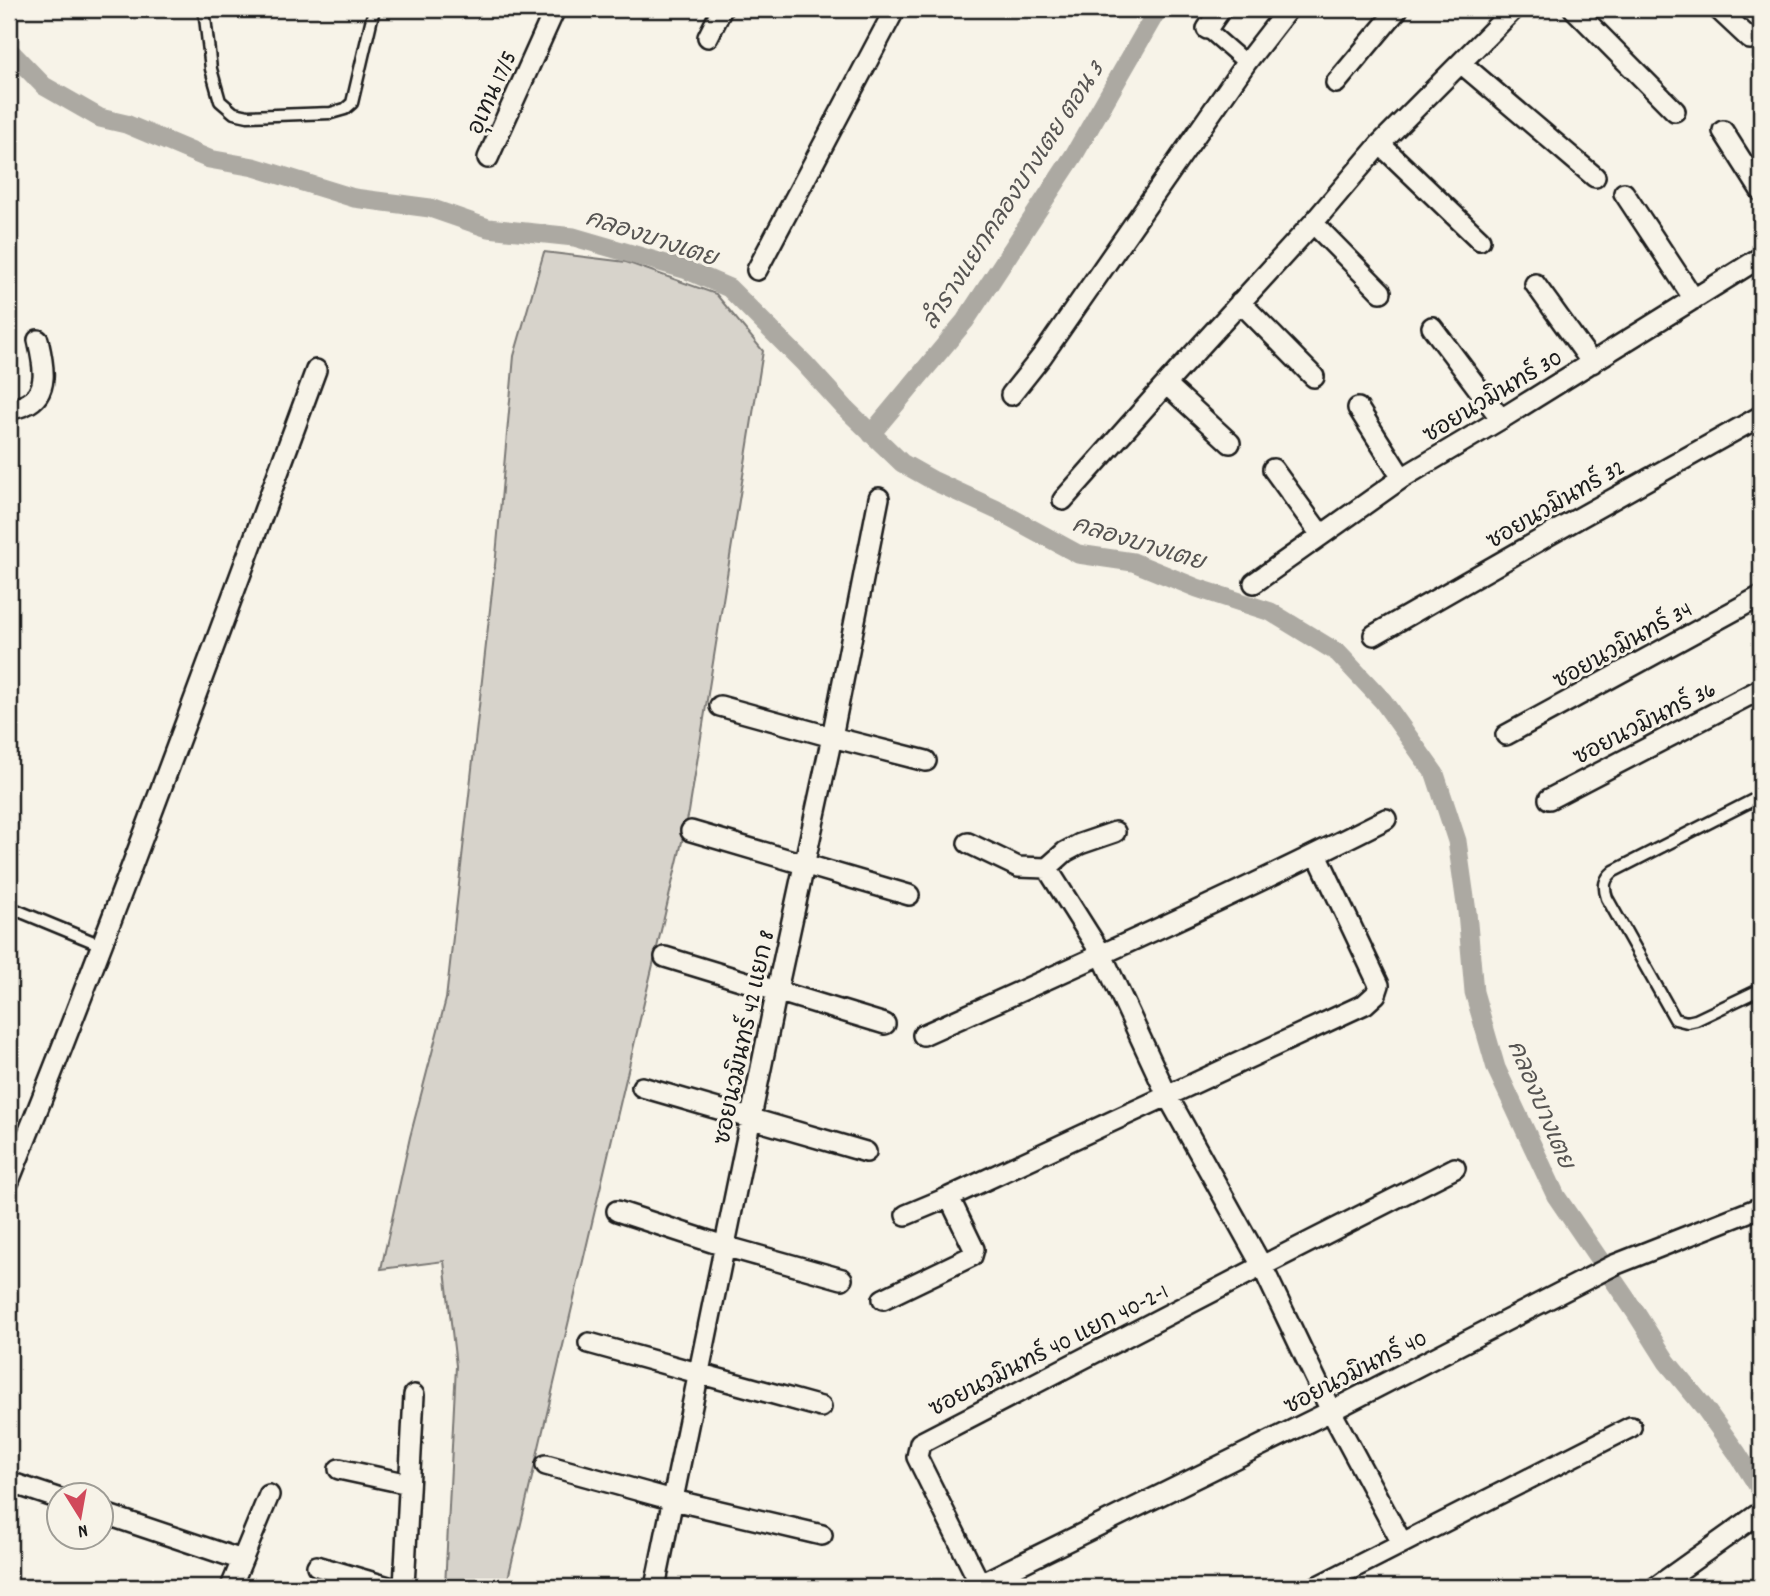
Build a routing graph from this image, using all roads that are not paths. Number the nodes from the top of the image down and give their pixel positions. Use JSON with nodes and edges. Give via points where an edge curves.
{"nodes":[{"id":1,"x":204,"y":9,"type":"edge"},
{"id":2,"x":374,"y":9,"type":"edge"},
{"id":3,"x":555,"y":9,"type":"edge"},
{"id":4,"x":722,"y":9,"type":"edge"},
{"id":5,"x":895,"y":9,"type":"edge"},
{"id":6,"x":1221,"y":9,"type":"edge"},
{"id":7,"x":1288,"y":9,"type":"edge"},
{"id":8,"x":1398,"y":9,"type":"edge"},
{"id":9,"x":1514,"y":9,"type":"edge"},
{"id":10,"x":1574,"y":9,"type":"edge"},
{"id":11,"x":1718,"y":9,"type":"edge"},
{"id":12,"x":1207,"y":29,"type":"joint"},
{"id":13,"x":708,"y":37,"type":"dead end"},
{"id":14,"x":1750,"y":39,"type":"dead end"},
{"id":15,"x":1246,"y":63,"type":"junction"},
{"id":16,"x":1461,"y":63,"type":"junction"},
{"id":17,"x":1336,"y":83,"type":"dead end"},
{"id":18,"x":1675,"y":111,"type":"dead end"},
{"id":19,"x":1723,"y":131,"type":"dead end"},
{"id":20,"x":1380,"y":144,"type":"junction"},
{"id":21,"x":488,"y":158,"type":"dead end"},
{"id":22,"x":1595,"y":177,"type":"dead end"},
{"id":23,"x":1761,"y":191,"type":"edge"},
{"id":24,"x":1624,"y":193,"type":"dead end"},
{"id":25,"x":1313,"y":223,"type":"junction"},
{"id":26,"x":1480,"y":240,"type":"dead end"},
{"id":27,"x":1761,"y":257,"type":"edge"},
{"id":28,"x":757,"y":270,"type":"dead end"},
{"id":29,"x":1535,"y":284,"type":"dead end"},
{"id":30,"x":1381,"y":292,"type":"dead end"},
{"id":31,"x":1694,"y":299,"type":"junction"},
{"id":32,"x":1240,"y":302,"type":"junction"},
{"id":33,"x":1432,"y":327,"type":"dead end"},
{"id":34,"x":38,"y":340,"type":"dead end"},
{"id":35,"x":1592,"y":363,"type":"junction"},
{"id":36,"x":316,"y":370,"type":"dead end"},
{"id":37,"x":1314,"y":377,"type":"dead end"},
{"id":38,"x":1166,"y":384,"type":"junction"},
{"id":39,"x":1011,"y":394,"type":"dead end"},
{"id":40,"x":9,"y":408,"type":"edge"},
{"id":41,"x":1358,"y":408,"type":"dead end"},
{"id":42,"x":1761,"y":416,"type":"edge"},
{"id":43,"x":1501,"y":419,"type":"junction"},
{"id":44,"x":1230,"y":443,"type":"dead end"},
{"id":45,"x":1273,"y":469,"type":"dead end"},
{"id":46,"x":1402,"y":478,"type":"junction"},
{"id":47,"x":879,"y":498,"type":"dead end"},
{"id":48,"x":1063,"y":500,"type":"dead end"},
{"id":49,"x":1321,"y":535,"type":"junction"},
{"id":50,"x":1254,"y":583,"type":"dead end"},
{"id":51,"x":1761,"y":596,"type":"edge"},
{"id":52,"x":1374,"y":635,"type":"dead end"},
{"id":53,"x":1761,"y":690,"type":"edge"},
{"id":54,"x":720,"y":706,"type":"dead end"},
{"id":55,"x":1506,"y":735,"type":"dead end"},
{"id":56,"x":832,"y":737,"type":"junction"},
{"id":57,"x":926,"y":761,"type":"dead end"},
{"id":58,"x":1761,"y":796,"type":"edge"},
{"id":59,"x":1549,"y":799,"type":"dead end"},
{"id":60,"x":1386,"y":819,"type":"dead end"},
{"id":61,"x":691,"y":831,"type":"dead end"},
{"id":62,"x":1115,"y":832,"type":"dead end"},
{"id":63,"x":968,"y":843,"type":"dead end"},
{"id":64,"x":1317,"y":854,"type":"junction"},
{"id":65,"x":804,"y":866,"type":"junction"},
{"id":66,"x":1047,"y":868,"type":"junction"},
{"id":67,"x":909,"y":895,"type":"dead end"},
{"id":68,"x":9,"y":908,"type":"edge"},
{"id":69,"x":101,"y":945,"type":"junction"},
{"id":70,"x":1102,"y":955,"type":"junction"},
{"id":71,"x":665,"y":957,"type":"dead end"},
{"id":72,"x":1761,"y":989,"type":"edge"},
{"id":73,"x":777,"y":990,"type":"junction"},
{"id":74,"x":885,"y":1024,"type":"dead end"},
{"id":75,"x":923,"y":1035,"type":"dead end"},
{"id":76,"x":642,"y":1087,"type":"dead end"},
{"id":77,"x":1167,"y":1095,"type":"junction"},
{"id":78,"x":751,"y":1120,"type":"junction"},
{"id":79,"x":866,"y":1152,"type":"dead end"},
{"id":80,"x":1455,"y":1168,"type":"dead end"},
{"id":81,"x":9,"y":1181,"type":"edge"},
{"id":82,"x":949,"y":1197,"type":"junction"},
{"id":83,"x":1761,"y":1207,"type":"edge"},
{"id":84,"x":617,"y":1211,"type":"dead end"},
{"id":85,"x":906,"y":1215,"type":"dead end"},
{"id":86,"x":724,"y":1246,"type":"junction"},
{"id":87,"x":1262,"y":1266,"type":"junction"},
{"id":88,"x":842,"y":1279,"type":"dead end"},
{"id":89,"x":883,"y":1299,"type":"dead end"},
{"id":90,"x":589,"y":1343,"type":"dead end"},
{"id":91,"x":699,"y":1372,"type":"junction"},
{"id":92,"x":414,"y":1395,"type":"dead end"},
{"id":93,"x":821,"y":1406,"type":"dead end"},
{"id":94,"x":1331,"y":1411,"type":"junction"},
{"id":95,"x":1631,"y":1427,"type":"dead end"},
{"id":96,"x":546,"y":1465,"type":"dead end"},
{"id":97,"x":339,"y":1469,"type":"dead end"},
{"id":98,"x":9,"y":1482,"type":"edge"},
{"id":99,"x":409,"y":1484,"type":"junction"},
{"id":100,"x":46,"y":1494,"type":"edge"},
{"id":101,"x":269,"y":1495,"type":"dead end"},
{"id":102,"x":673,"y":1500,"type":"junction"},
{"id":103,"x":1757,"y":1515,"type":"edge"},
{"id":104,"x":116,"y":1518,"type":"edge"},
{"id":105,"x":822,"y":1535,"type":"dead end"},
{"id":106,"x":1402,"y":1543,"type":"junction"},
{"id":107,"x":242,"y":1560,"type":"junction"},
{"id":108,"x":317,"y":1566,"type":"dead end"},
{"id":109,"x":977,"y":1586,"type":"edge"},
{"id":110,"x":231,"y":1587,"type":"edge"},
{"id":111,"x":389,"y":1587,"type":"edge"},
{"id":112,"x":404,"y":1587,"type":"edge"},
{"id":113,"x":655,"y":1587,"type":"edge"},
{"id":114,"x":1316,"y":1587,"type":"edge"},
{"id":115,"x":1656,"y":1587,"type":"edge"}],
"edges":[{"from":1,"to":2,"type":"lane","via":[[220,101],[234,113],[248,116],[345,109],[352,103]]},
{"from":3,"to":21,"type":"street","name":"อุเทน 17/5"},
{"from":4,"to":13,"type":"street"},
{"from":5,"to":28,"type":"street"},
{"from":6,"to":12,"type":"street"},
{"from":7,"to":15,"type":"street"},
{"from":8,"to":17,"type":"street"},
{"from":9,"to":16,"type":"street"},
{"from":10,"to":18,"type":"street"},
{"from":11,"to":14,"type":"street"},
{"from":12,"to":15,"type":"street"},
{"from":15,"to":39,"type":"street"},
{"from":16,"to":20,"type":"street"},
{"from":16,"to":22,"type":"street"},
{"from":19,"to":23,"type":"street"},
{"from":20,"to":25,"type":"street"},
{"from":20,"to":26,"type":"street"},
{"from":24,"to":31,"type":"street"},
{"from":25,"to":30,"type":"street"},
{"from":25,"to":32,"type":"street"},
{"from":27,"to":31,"type":"street","name":"ซอยนวมินทร์ 30"},
{"from":29,"to":35,"type":"street"},
{"from":31,"to":35,"type":"street","name":"ซอยนวมินทร์ 30"},
{"from":32,"to":37,"type":"street"},
{"from":32,"to":38,"type":"street"},
{"from":33,"to":43,"type":"street"},
{"from":34,"to":40,"type":"street","via":[[44,368],[41,390],[34,401]]},
{"from":35,"to":43,"type":"street","name":"ซอยนวมินทร์ 30"},
{"from":36,"to":69,"type":"street"},
{"from":38,"to":44,"type":"street"},
{"from":38,"to":48,"type":"street"},
{"from":41,"to":46,"type":"street"},
{"from":42,"to":52,"type":"street","name":"ซอยนวมินทร์ 32"},
{"from":43,"to":46,"type":"street","name":"ซอยนวมินทร์ 30"},
{"from":45,"to":49,"type":"street"},
{"from":46,"to":49,"type":"street","name":"ซอยนวมินทร์ 30"},
{"from":47,"to":56,"type":"street","name":"ซอยนวมินทร์ 42 แยก 8"},
{"from":49,"to":50,"type":"street","name":"ซอยนวมินทร์ 30"},
{"from":51,"to":55,"type":"street","name":"ซอยนวมินทร์ 34"},
{"from":53,"to":59,"type":"street","name":"ซอยนวมินทร์ 36"},
{"from":54,"to":56,"type":"street"},
{"from":56,"to":57,"type":"street"},
{"from":56,"to":65,"type":"street","name":"ซอยนวมินทร์ 42 แยก 8"},
{"from":58,"to":72,"type":"lane","via":[[1614,871],[1604,887],[1675,1019],[1696,1020]]},
{"from":60,"to":64,"type":"street"},
{"from":61,"to":65,"type":"street"},
{"from":62,"to":66,"type":"street","via":[[1080,844]]},
{"from":63,"to":66,"type":"street","via":[[1018,867]]},
{"from":64,"to":70,"type":"street"},
{"from":64,"to":77,"type":"street","via":[[1379,985],[1376,994],[1365,1004]]},
{"from":65,"to":67,"type":"street"},
{"from":65,"to":73,"type":"street","name":"ซอยนวมินทร์ 42 แยก 8"},
{"from":66,"to":70,"type":"street"},
{"from":68,"to":69,"type":"lane"},
{"from":69,"to":81,"type":"street"},
{"from":70,"to":75,"type":"street"},
{"from":70,"to":77,"type":"street"},
{"from":71,"to":73,"type":"street"},
{"from":73,"to":74,"type":"street"},
{"from":73,"to":78,"type":"street","name":"ซอยนวมินทร์ 42 แยก 8"},
{"from":76,"to":78,"type":"street"},
{"from":77,"to":82,"type":"street"},
{"from":77,"to":87,"type":"street"},
{"from":78,"to":79,"type":"street"},
{"from":78,"to":86,"type":"street","name":"ซอยนวมินทร์ 42 แยก 8"},
{"from":80,"to":87,"type":"street"},
{"from":82,"to":85,"type":"street"},
{"from":82,"to":89,"type":"street","via":[[974,1249],[972,1256]]},
{"from":83,"to":94,"type":"street","name":"ซอยนวมินทร์ 40","via":[[1614,1265]]},
{"from":84,"to":86,"type":"street"},
{"from":86,"to":88,"type":"street"},
{"from":86,"to":91,"type":"street","name":"ซอยนวมินทร์ 42 แยก 8"},
{"from":87,"to":94,"type":"street"},
{"from":87,"to":109,"type":"street","name":"ซอยนวมินทร์ 40 แยก 40-2-1","via":[[920,1443],[917,1457]]},
{"from":90,"to":91,"type":"street"},
{"from":91,"to":93,"type":"street"},
{"from":91,"to":102,"type":"street","name":"ซอยนวมินทร์ 42 แยก 8"},
{"from":92,"to":99,"type":"street"},
{"from":94,"to":106,"type":"street"},
{"from":94,"to":109,"type":"street","name":"ซอยนวมินทร์ 40"},
{"from":95,"to":106,"type":"street"},
{"from":96,"to":102,"type":"street"},
{"from":97,"to":99,"type":"street"},
{"from":98,"to":100,"type":"street"},
{"from":99,"to":112,"type":"street"},
{"from":101,"to":107,"type":"street"},
{"from":102,"to":105,"type":"street"},
{"from":102,"to":113,"type":"street","name":"ซอยนวมินทร์ 42 แยก 8"},
{"from":103,"to":115,"type":"street"},
{"from":104,"to":107,"type":"street"},
{"from":106,"to":114,"type":"street"},
{"from":107,"to":110,"type":"street"},
{"from":108,"to":111,"type":"street"}]}
